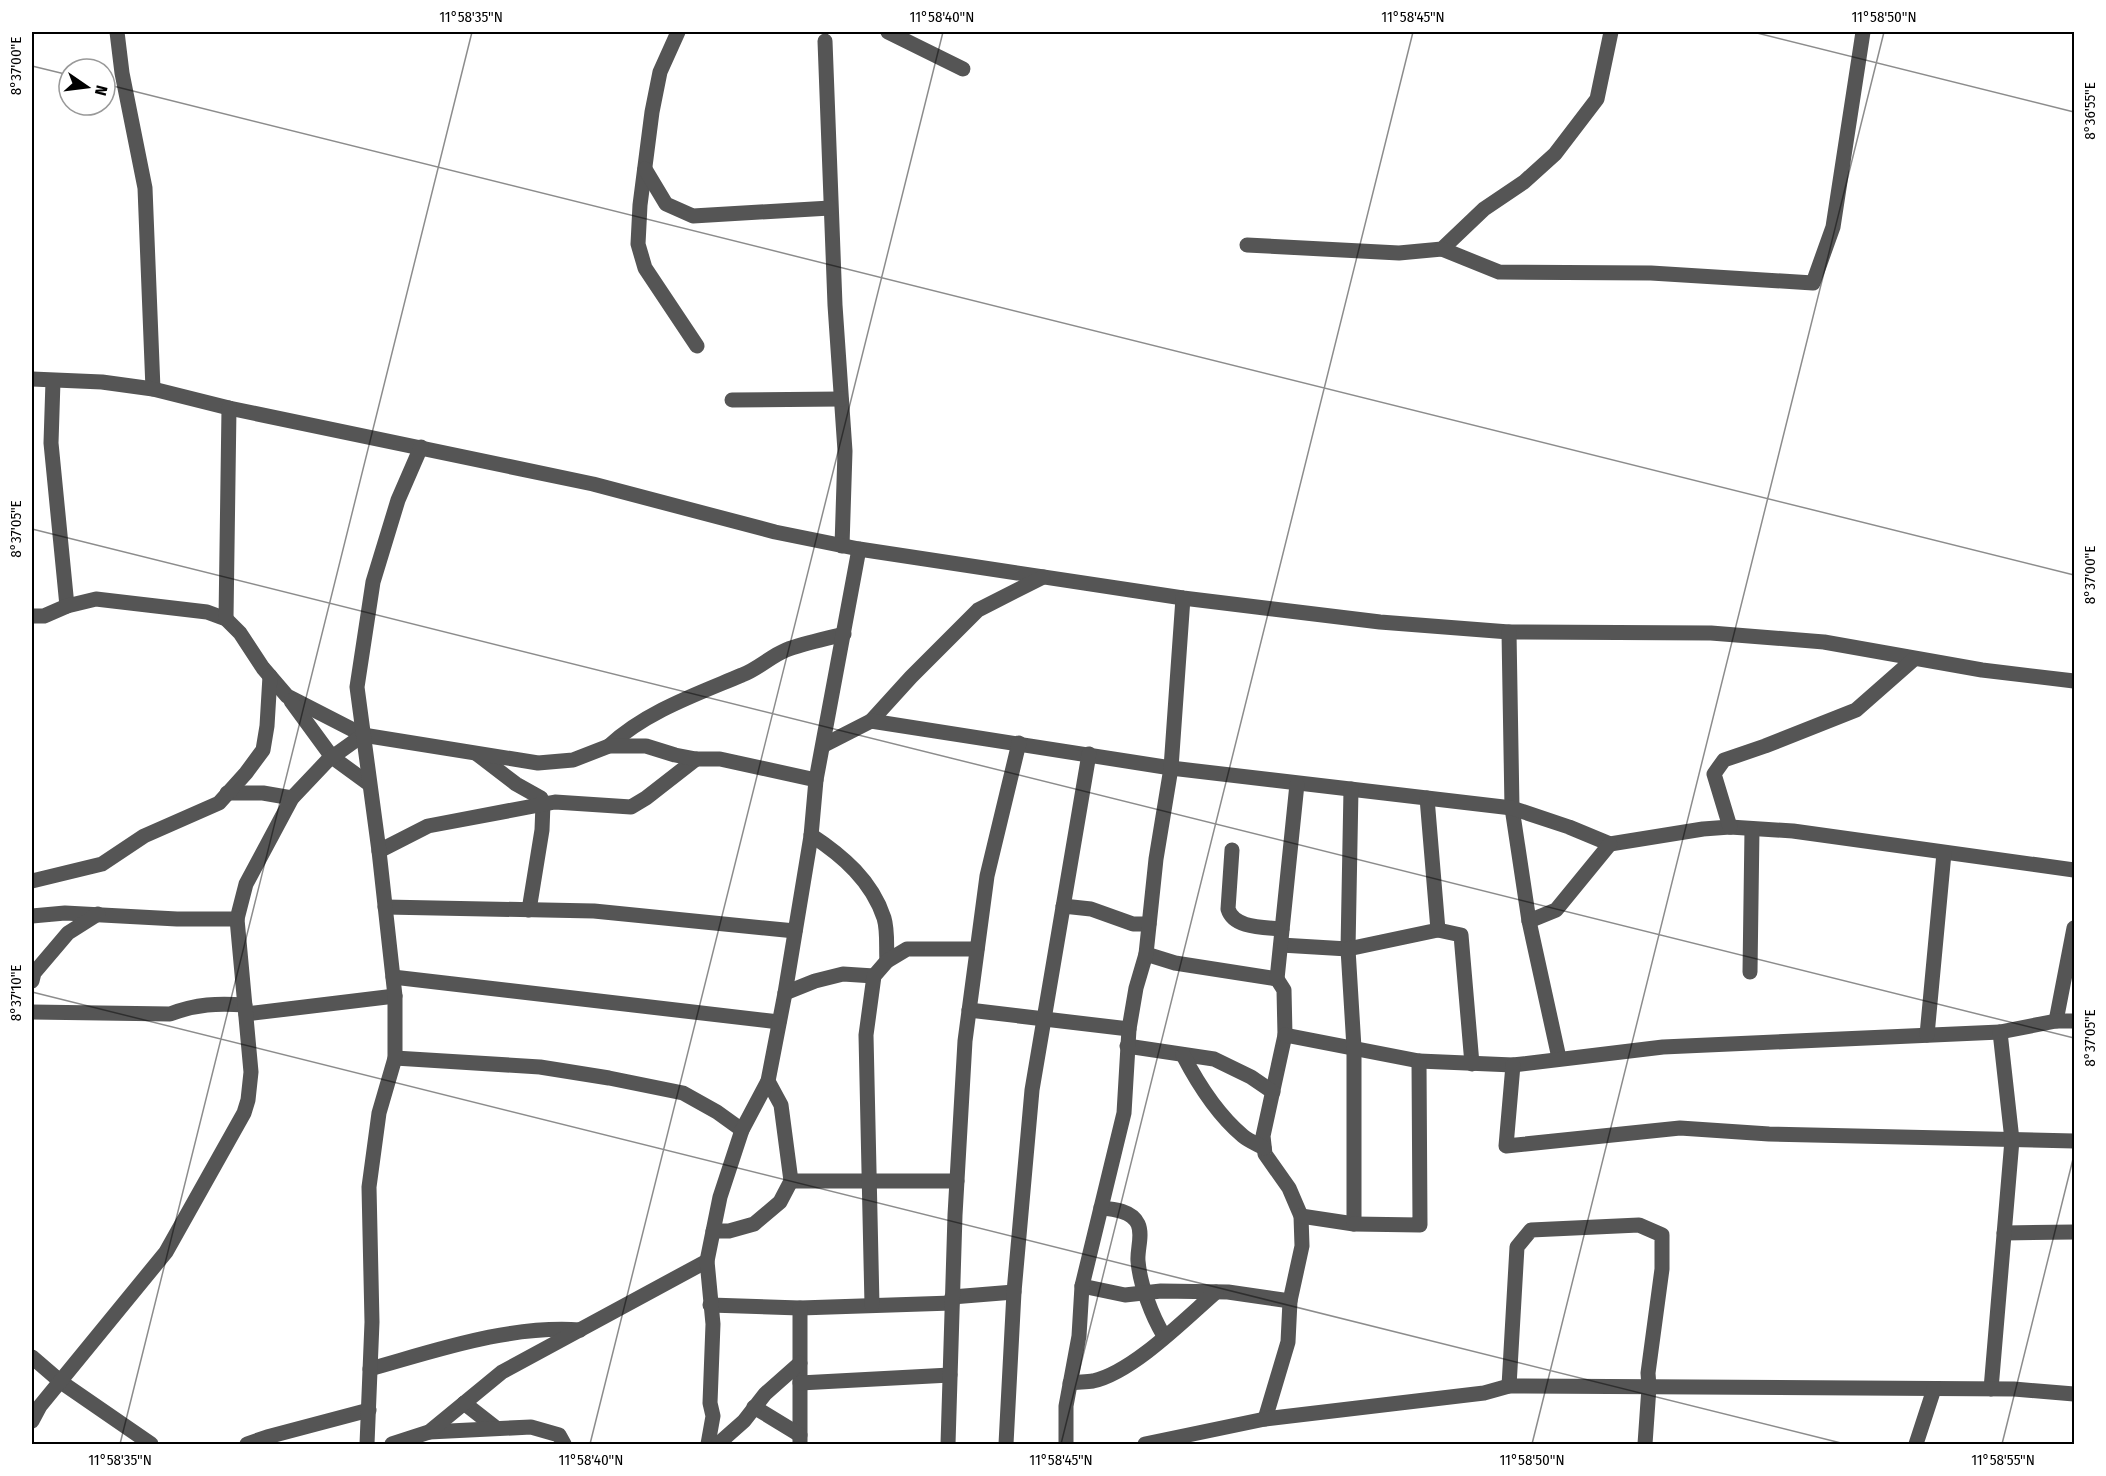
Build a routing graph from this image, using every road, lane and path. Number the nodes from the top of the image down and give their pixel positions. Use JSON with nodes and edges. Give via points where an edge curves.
{"nodes":[{"id":1,"x":117,"y":32,"type":"edge"},
{"id":2,"x":678,"y":32,"type":"edge"},
{"id":3,"x":888,"y":32,"type":"edge"},
{"id":4,"x":1611,"y":32,"type":"edge"},
{"id":5,"x":1863,"y":32,"type":"edge"},
{"id":6,"x":825,"y":41,"type":"dead end"},
{"id":7,"x":963,"y":69,"type":"dead end"},
{"id":8,"x":645,"y":169,"type":"junction"},
{"id":9,"x":830,"y":208,"type":"junction"},
{"id":10,"x":1247,"y":245,"type":"dead end"},
{"id":11,"x":1442,"y":249,"type":"junction"},
{"id":12,"x":697,"y":346,"type":"dead end"},
{"id":13,"x":32,"y":379,"type":"edge"},
{"id":14,"x":53,"y":381,"type":"junction"},
{"id":15,"x":153,"y":389,"type":"junction"},
{"id":16,"x":841,"y":399,"type":"junction"},
{"id":17,"x":732,"y":400,"type":"dead end"},
{"id":18,"x":229,"y":408,"type":"junction"},
{"id":19,"x":421,"y":447,"type":"junction"},
{"id":20,"x":842,"y":546,"type":"junction"},
{"id":21,"x":859,"y":549,"type":"junction"},
{"id":22,"x":1043,"y":577,"type":"junction"},
{"id":23,"x":1183,"y":598,"type":"junction"},
{"id":24,"x":67,"y":606,"type":"junction"},
{"id":25,"x":32,"y":616,"type":"edge"},
{"id":26,"x":226,"y":619,"type":"junction"},
{"id":27,"x":1509,"y":632,"type":"junction"},
{"id":28,"x":843,"y":634,"type":"junction"},
{"id":29,"x":1914,"y":659,"type":"junction"},
{"id":30,"x":270,"y":676,"type":"junction"},
{"id":31,"x":2074,"y":681,"type":"edge"},
{"id":32,"x":287,"y":696,"type":"junction"},
{"id":33,"x":871,"y":721,"type":"junction"},
{"id":34,"x":363,"y":735,"type":"junction"},
{"id":35,"x":1019,"y":743,"type":"junction"},
{"id":36,"x":824,"y":745,"type":"junction"},
{"id":37,"x":609,"y":746,"type":"junction"},
{"id":38,"x":474,"y":752,"type":"junction"},
{"id":39,"x":1089,"y":754,"type":"junction"},
{"id":40,"x":332,"y":757,"type":"junction"},
{"id":41,"x":696,"y":759,"type":"junction"},
{"id":42,"x":1172,"y":768,"type":"junction"},
{"id":43,"x":816,"y":780,"type":"junction"},
{"id":44,"x":369,"y":784,"type":"junction"},
{"id":45,"x":1297,"y":784,"type":"junction"},
{"id":46,"x":1351,"y":789,"type":"junction"},
{"id":47,"x":227,"y":794,"type":"junction"},
{"id":48,"x":292,"y":798,"type":"junction"},
{"id":49,"x":1427,"y":798,"type":"junction"},
{"id":50,"x":543,"y":804,"type":"junction"},
{"id":51,"x":1512,"y":808,"type":"junction"},
{"id":52,"x":1730,"y":827,"type":"junction"},
{"id":53,"x":1752,"y":829,"type":"junction"},
{"id":54,"x":811,"y":835,"type":"junction"},
{"id":55,"x":1610,"y":844,"type":"junction"},
{"id":56,"x":1232,"y":850,"type":"dead end"},
{"id":57,"x":379,"y":851,"type":"junction"},
{"id":58,"x":1944,"y":853,"type":"junction"},
{"id":59,"x":2074,"y":870,"type":"edge"},
{"id":60,"x":32,"y":881,"type":"edge"},
{"id":61,"x":1064,"y":906,"type":"junction"},
{"id":62,"x":386,"y":907,"type":"junction"},
{"id":63,"x":529,"y":910,"type":"junction"},
{"id":64,"x":98,"y":914,"type":"junction"},
{"id":65,"x":32,"y":916,"type":"edge"},
{"id":66,"x":237,"y":919,"type":"junction"},
{"id":67,"x":1529,"y":921,"type":"junction"},
{"id":68,"x":1149,"y":924,"type":"junction"},
{"id":69,"x":2074,"y":928,"type":"edge"},
{"id":70,"x":1438,"y":930,"type":"junction"},
{"id":71,"x":795,"y":931,"type":"junction"},
{"id":72,"x":1281,"y":937,"type":"junction"},
{"id":73,"x":977,"y":949,"type":"junction"},
{"id":74,"x":1348,"y":949,"type":"junction"},
{"id":75,"x":1146,"y":954,"type":"junction"},
{"id":76,"x":887,"y":961,"type":"junction"},
{"id":77,"x":1750,"y":972,"type":"dead end"},
{"id":78,"x":874,"y":976,"type":"junction"},
{"id":79,"x":393,"y":977,"type":"junction"},
{"id":80,"x":1277,"y":979,"type":"junction"},
{"id":81,"x":32,"y":981,"type":"edge"},
{"id":82,"x":785,"y":993,"type":"junction"},
{"id":83,"x":395,"y":996,"type":"junction"},
{"id":84,"x":245,"y":1009,"type":"junction"},
{"id":85,"x":969,"y":1010,"type":"junction"},
{"id":86,"x":32,"y":1012,"type":"edge"},
{"id":87,"x":1044,"y":1019,"type":"junction"},
{"id":88,"x":2056,"y":1021,"type":"junction"},
{"id":89,"x":2074,"y":1021,"type":"edge"},
{"id":90,"x":779,"y":1022,"type":"junction"},
{"id":91,"x":1130,"y":1029,"type":"junction"},
{"id":92,"x":2000,"y":1032,"type":"junction"},
{"id":93,"x":1284,"y":1035,"type":"junction"},
{"id":94,"x":1928,"y":1035,"type":"junction"},
{"id":95,"x":1127,"y":1046,"type":"junction"},
{"id":96,"x":1354,"y":1048,"type":"junction"},
{"id":97,"x":1183,"y":1055,"type":"junction"},
{"id":98,"x":395,"y":1058,"type":"junction"},
{"id":99,"x":1559,"y":1058,"type":"junction"},
{"id":100,"x":1419,"y":1061,"type":"junction"},
{"id":101,"x":1472,"y":1064,"type":"junction"},
{"id":102,"x":1513,"y":1065,"type":"junction"},
{"id":103,"x":768,"y":1081,"type":"junction"},
{"id":104,"x":1273,"y":1092,"type":"junction"},
{"id":105,"x":742,"y":1130,"type":"junction"},
{"id":106,"x":2012,"y":1140,"type":"junction"},
{"id":107,"x":2074,"y":1141,"type":"edge"},
{"id":108,"x":1264,"y":1148,"type":"junction"},
{"id":109,"x":791,"y":1181,"type":"junction"},
{"id":110,"x":869,"y":1181,"type":"junction"},
{"id":111,"x":957,"y":1181,"type":"junction"},
{"id":112,"x":1101,"y":1208,"type":"junction"},
{"id":113,"x":1301,"y":1216,"type":"junction"},
{"id":114,"x":1354,"y":1224,"type":"junction"},
{"id":115,"x":713,"y":1231,"type":"junction"},
{"id":116,"x":2074,"y":1232,"type":"edge"},
{"id":117,"x":2004,"y":1233,"type":"junction"},
{"id":118,"x":707,"y":1261,"type":"junction"},
{"id":119,"x":1082,"y":1286,"type":"junction"},
{"id":120,"x":1014,"y":1292,"type":"junction"},
{"id":121,"x":1216,"y":1292,"type":"junction"},
{"id":122,"x":1146,"y":1293,"type":"junction"},
{"id":123,"x":952,"y":1300,"type":"junction"},
{"id":124,"x":1290,"y":1301,"type":"junction"},
{"id":125,"x":710,"y":1305,"type":"junction"},
{"id":126,"x":872,"y":1305,"type":"junction"},
{"id":127,"x":800,"y":1308,"type":"junction"},
{"id":128,"x":580,"y":1330,"type":"junction"},
{"id":129,"x":1164,"y":1336,"type":"junction"},
{"id":130,"x":32,"y":1357,"type":"edge"},
{"id":131,"x":800,"y":1363,"type":"junction"},
{"id":132,"x":370,"y":1369,"type":"junction"},
{"id":133,"x":950,"y":1375,"type":"junction"},
{"id":134,"x":61,"y":1382,"type":"junction"},
{"id":135,"x":800,"y":1383,"type":"junction"},
{"id":136,"x":1070,"y":1383,"type":"junction"},
{"id":137,"x":1509,"y":1386,"type":"junction"},
{"id":138,"x":1649,"y":1387,"type":"junction"},
{"id":139,"x":1934,"y":1389,"type":"junction"},
{"id":140,"x":1991,"y":1389,"type":"junction"},
{"id":141,"x":32,"y":1393,"type":"edge"},
{"id":142,"x":2074,"y":1395,"type":"edge"},
{"id":143,"x":464,"y":1403,"type":"junction"},
{"id":144,"x":754,"y":1407,"type":"junction"},
{"id":145,"x":369,"y":1410,"type":"junction"},
{"id":146,"x":713,"y":1416,"type":"junction"},
{"id":147,"x":34,"y":1417,"type":"edge"},
{"id":148,"x":1265,"y":1419,"type":"junction"},
{"id":149,"x":496,"y":1428,"type":"junction"},
{"id":150,"x":429,"y":1432,"type":"junction"},
{"id":151,"x":734,"y":1439,"type":"edge"},
{"id":152,"x":800,"y":1440,"type":"edge"},
{"id":153,"x":151,"y":1444,"type":"edge"},
{"id":154,"x":247,"y":1444,"type":"edge"},
{"id":155,"x":367,"y":1444,"type":"edge"},
{"id":156,"x":392,"y":1444,"type":"edge"},
{"id":157,"x":564,"y":1444,"type":"edge"},
{"id":158,"x":708,"y":1444,"type":"edge"},
{"id":159,"x":718,"y":1444,"type":"edge"},
{"id":160,"x":948,"y":1444,"type":"edge"},
{"id":161,"x":1006,"y":1444,"type":"edge"},
{"id":162,"x":1066,"y":1444,"type":"edge"},
{"id":163,"x":1145,"y":1444,"type":"edge"},
{"id":164,"x":1645,"y":1444,"type":"edge"},
{"id":165,"x":1916,"y":1444,"type":"edge"}],
"edges":[{"from":1,"to":15,"type":"street","via":[[145,188]]},
{"from":2,"to":8,"type":"street","via":[[660,72]]},
{"from":3,"to":7,"type":"street"},
{"from":4,"to":11,"type":"street","via":[[1597,99],[1555,154],[1524,182],[1484,209]]},
{"from":5,"to":11,"type":"street","via":[[1833,227],[1814,283],[1651,273],[1499,272]]},
{"from":6,"to":9,"type":"street"},
{"from":8,"to":9,"type":"street","via":[[666,204],[693,216]]},
{"from":8,"to":12,"type":"street","via":[[638,244],[645,268]]},
{"from":9,"to":16,"type":"street"},
{"from":10,"to":11,"type":"street","via":[[1399,254]]},
{"from":13,"to":14,"type":"street"},
{"from":14,"to":15,"type":"street"},
{"from":14,"to":24,"type":"street","via":[[51,443]]},
{"from":15,"to":18,"type":"street"},
{"from":16,"to":17,"type":"street"},
{"from":16,"to":20,"type":"street","via":[[845,451]]},
{"from":18,"to":19,"type":"street"},
{"from":18,"to":26,"type":"street"},
{"from":19,"to":20,"type":"street","via":[[593,484]]},
{"from":19,"to":34,"type":"street","via":[[398,500],[373,582],[357,687]]},
{"from":20,"to":21,"type":"street"},
{"from":21,"to":22,"type":"street"},
{"from":21,"to":28,"type":"street"},
{"from":22,"to":23,"type":"street"},
{"from":22,"to":33,"type":"street","via":[[978,610],[910,676]]},
{"from":23,"to":27,"type":"street","via":[[1380,622]]},
{"from":23,"to":42,"type":"street"},
{"from":24,"to":25,"type":"street","via":[[44,616]]},
{"from":24,"to":26,"type":"street","via":[[96,599],[207,612]]},
{"from":26,"to":30,"type":"street"},
{"from":27,"to":29,"type":"street","via":[[1711,633],[1824,642]]},
{"from":27,"to":51,"type":"street"},
{"from":28,"to":36,"type":"street"},
{"from":28,"to":37,"type":"street","via":[[786,650],[663,711],[623,733]]},
{"from":29,"to":31,"type":"street"},
{"from":29,"to":52,"type":"street","via":[[1856,710],[1724,760],[1714,774]]},
{"from":30,"to":32,"type":"street"},
{"from":30,"to":47,"type":"street","via":[[263,750]]},
{"from":32,"to":34,"type":"street"},
{"from":32,"to":40,"type":"street"},
{"from":33,"to":35,"type":"street"},
{"from":33,"to":36,"type":"street"},
{"from":34,"to":38,"type":"street"},
{"from":34,"to":40,"type":"street"},
{"from":34,"to":44,"type":"street"},
{"from":35,"to":39,"type":"street"},
{"from":35,"to":73,"type":"street","via":[[987,876]]},
{"from":36,"to":43,"type":"street"},
{"from":37,"to":38,"type":"street","via":[[573,760],[538,762]]},
{"from":37,"to":41,"type":"street","via":[[646,746]]},
{"from":38,"to":50,"type":"street","via":[[541,798]]},
{"from":39,"to":42,"type":"street"},
{"from":39,"to":61,"type":"street"},
{"from":40,"to":44,"type":"street"},
{"from":40,"to":48,"type":"street"},
{"from":41,"to":43,"type":"street","via":[[720,759]]},
{"from":41,"to":50,"type":"street","via":[[631,807]]},
{"from":42,"to":45,"type":"street"},
{"from":42,"to":68,"type":"street"},
{"from":43,"to":54,"type":"street"},
{"from":44,"to":57,"type":"street"},
{"from":45,"to":46,"type":"street"},
{"from":45,"to":72,"type":"street"},
{"from":46,"to":49,"type":"street"},
{"from":46,"to":74,"type":"street"},
{"from":47,"to":48,"type":"street","via":[[263,793]]},
{"from":47,"to":60,"type":"street","via":[[219,803],[144,836],[102,864]]},
{"from":48,"to":66,"type":"street","via":[[246,884]]},
{"from":49,"to":51,"type":"street"},
{"from":49,"to":70,"type":"street"},
{"from":50,"to":57,"type":"street","via":[[428,826]]},
{"from":50,"to":63,"type":"street"},
{"from":51,"to":55,"type":"street"},
{"from":51,"to":67,"type":"street"},
{"from":52,"to":53,"type":"street"},
{"from":52,"to":55,"type":"street"},
{"from":53,"to":58,"type":"street","via":[[1793,831]]},
{"from":53,"to":77,"type":"street"},
{"from":54,"to":71,"type":"street"},
{"from":54,"to":76,"type":"street","via":[[863,877],[884,919]]},
{"from":55,"to":67,"type":"street","via":[[1557,910]]},
{"from":56,"to":72,"type":"street","via":[[1230,916]]},
{"from":57,"to":62,"type":"street"},
{"from":58,"to":59,"type":"street"},
{"from":58,"to":94,"type":"street"},
{"from":61,"to":68,"type":"street","via":[[1090,909],[1133,924]]},
{"from":61,"to":87,"type":"street"},
{"from":62,"to":63,"type":"street"},
{"from":62,"to":79,"type":"street"},
{"from":63,"to":71,"type":"street","via":[[594,911]]},
{"from":64,"to":65,"type":"street"},
{"from":64,"to":66,"type":"street","via":[[177,920]]},
{"from":64,"to":81,"type":"street","via":[[68,933],[34,973]]},
{"from":66,"to":84,"type":"street"},
{"from":67,"to":99,"type":"street"},
{"from":68,"to":75,"type":"street"},
{"from":69,"to":88,"type":"street"},
{"from":70,"to":74,"type":"street"},
{"from":70,"to":101,"type":"street","via":[[1461,935]]},
{"from":71,"to":82,"type":"street"},
{"from":72,"to":74,"type":"street"},
{"from":72,"to":80,"type":"street"},
{"from":73,"to":76,"type":"street","via":[[907,950]]},
{"from":73,"to":85,"type":"street"},
{"from":74,"to":96,"type":"street"},
{"from":75,"to":80,"type":"street","via":[[1175,963]]},
{"from":75,"to":91,"type":"street"},
{"from":76,"to":78,"type":"street"},
{"from":78,"to":82,"type":"street","via":[[843,974]]},
{"from":78,"to":110,"type":"street","via":[[866,1035]]},
{"from":79,"to":83,"type":"street"},
{"from":79,"to":90,"type":"street"},
{"from":80,"to":93,"type":"street","via":[[1284,990]]},
{"from":82,"to":90,"type":"street"},
{"from":83,"to":84,"type":"street"},
{"from":83,"to":98,"type":"street"},
{"from":84,"to":86,"type":"street","via":[[217,1004],[170,1014]]},
{"from":84,"to":134,"type":"street","via":[[250,1072],[244,1113],[166,1252]]},
{"from":85,"to":87,"type":"street"},
{"from":85,"to":111,"type":"street"},
{"from":87,"to":91,"type":"street"},
{"from":87,"to":120,"type":"street","via":[[1032,1090]]},
{"from":88,"to":89,"type":"street"},
{"from":88,"to":92,"type":"street"},
{"from":90,"to":103,"type":"street"},
{"from":91,"to":95,"type":"street"},
{"from":92,"to":94,"type":"street"},
{"from":92,"to":106,"type":"street"},
{"from":93,"to":96,"type":"street"},
{"from":93,"to":104,"type":"street"},
{"from":94,"to":99,"type":"street","via":[[1663,1047]]},
{"from":95,"to":97,"type":"street"},
{"from":95,"to":112,"type":"street","via":[[1124,1113]]},
{"from":96,"to":100,"type":"street"},
{"from":96,"to":114,"type":"street"},
{"from":97,"to":104,"type":"street","via":[[1214,1059]]},
{"from":97,"to":108,"type":"street","via":[[1196,1081],[1222,1113],[1244,1136]]},
{"from":98,"to":105,"type":"street","via":[[540,1067],[683,1093]]},
{"from":98,"to":132,"type":"street","via":[[379,1113],[369,1187]]},
{"from":99,"to":102,"type":"street"},
{"from":100,"to":101,"type":"street"},
{"from":100,"to":114,"type":"street","via":[[1420,1225]]},
{"from":101,"to":102,"type":"street"},
{"from":102,"to":106,"type":"street","via":[[1506,1146],[1680,1128]]},
{"from":103,"to":105,"type":"street"},
{"from":103,"to":109,"type":"street","via":[[781,1106]]},
{"from":104,"to":108,"type":"street"},
{"from":105,"to":115,"type":"street"},
{"from":106,"to":107,"type":"street"},
{"from":106,"to":117,"type":"street"},
{"from":108,"to":113,"type":"street"},
{"from":109,"to":110,"type":"street"},
{"from":109,"to":115,"type":"street","via":[[780,1202],[754,1224]]},
{"from":110,"to":111,"type":"street"},
{"from":110,"to":126,"type":"street"},
{"from":111,"to":123,"type":"street"},
{"from":112,"to":119,"type":"street"},
{"from":112,"to":122,"type":"street","via":[[1119,1210],[1139,1225],[1138,1261]]},
{"from":113,"to":114,"type":"street"},
{"from":113,"to":124,"type":"street","via":[[1302,1246]]},
{"from":115,"to":118,"type":"street"},
{"from":116,"to":117,"type":"street"},
{"from":117,"to":140,"type":"street"},
{"from":118,"to":125,"type":"street"},
{"from":118,"to":128,"type":"street"},
{"from":119,"to":122,"type":"street","via":[[1125,1295]]},
{"from":119,"to":136,"type":"street","via":[[1079,1336]]},
{"from":120,"to":123,"type":"street"},
{"from":120,"to":161,"type":"street"},
{"from":121,"to":122,"type":"street"},
{"from":121,"to":124,"type":"street"},
{"from":121,"to":129,"type":"street"},
{"from":122,"to":129,"type":"street"},
{"from":123,"to":126,"type":"street"},
{"from":123,"to":133,"type":"street"},
{"from":124,"to":148,"type":"street","via":[[1288,1342]]},
{"from":125,"to":127,"type":"street"},
{"from":125,"to":146,"type":"street"},
{"from":126,"to":127,"type":"street"},
{"from":127,"to":131,"type":"street"},
{"from":128,"to":132,"type":"street","via":[[551,1328],[473,1341]]},
{"from":128,"to":143,"type":"street","via":[[502,1372]]},
{"from":129,"to":136,"type":"street","via":[[1116,1372]]},
{"from":130,"to":134,"type":"street"},
{"from":131,"to":135,"type":"street"},
{"from":131,"to":144,"type":"street"},
{"from":132,"to":145,"type":"street"},
{"from":133,"to":135,"type":"street"},
{"from":133,"to":160,"type":"street"},
{"from":134,"to":147,"type":"street"},
{"from":134,"to":153,"type":"street"},
{"from":135,"to":152,"type":"street"},
{"from":136,"to":162,"type":"street"},
{"from":137,"to":138,"type":"street"},
{"from":137,"to":138,"type":"street","via":[[1517,1247],[1531,1230],[1639,1225],[1662,1235]]},
{"from":137,"to":148,"type":"street","via":[[1484,1393]]},
{"from":138,"to":139,"type":"street"},
{"from":138,"to":164,"type":"street"},
{"from":139,"to":140,"type":"street"},
{"from":139,"to":165,"type":"street"},
{"from":140,"to":142,"type":"street"},
{"from":141,"to":147,"type":"street"},
{"from":143,"to":149,"type":"street"},
{"from":143,"to":150,"type":"street"},
{"from":144,"to":151,"type":"street"},
{"from":144,"to":152,"type":"street"},
{"from":145,"to":154,"type":"street"},
{"from":145,"to":155,"type":"street"},
{"from":146,"to":151,"type":"street"},
{"from":146,"to":158,"type":"street"},
{"from":148,"to":163,"type":"street"},
{"from":149,"to":150,"type":"street"},
{"from":149,"to":157,"type":"street","via":[[531,1427],[559,1435]]},
{"from":150,"to":156,"type":"street"},
{"from":151,"to":159,"type":"street"}]}
